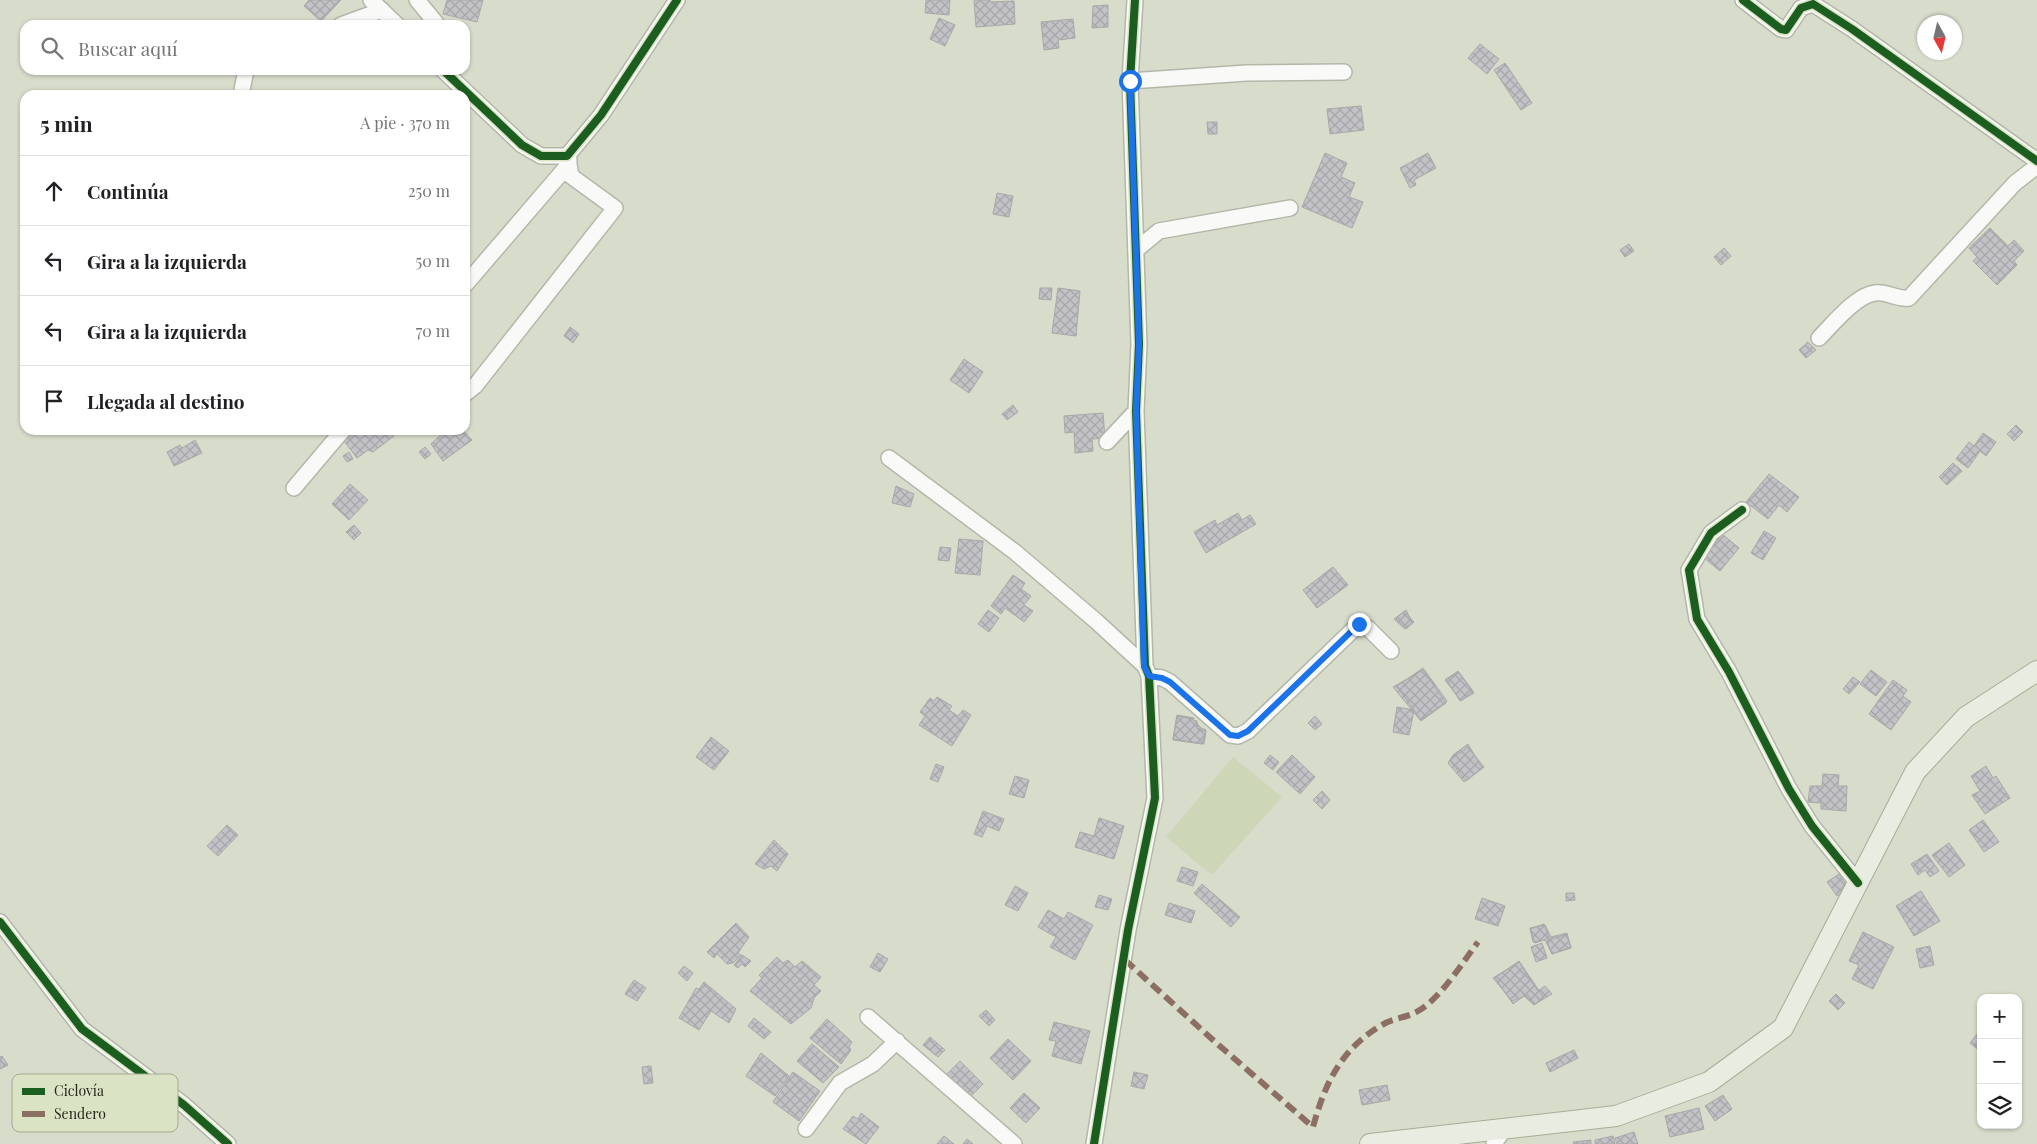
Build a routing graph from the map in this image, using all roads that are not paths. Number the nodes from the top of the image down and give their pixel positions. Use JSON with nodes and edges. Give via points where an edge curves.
{"nodes":[{"id":1,"x":417,"y":0,"type":"edge"},
{"id":2,"x":677,"y":0,"type":"edge"},
{"id":3,"x":1135,"y":0,"type":"edge"},
{"id":4,"x":1743,"y":0,"type":"edge"},
{"id":5,"x":377,"y":5,"type":"edge"},
{"id":6,"x":350,"y":20,"type":"edge"},
{"id":7,"x":392,"y":20,"type":"edge"},
{"id":8,"x":434,"y":20,"type":"edge"},
{"id":9,"x":1344,"y":72,"type":"dead end"},
{"id":10,"x":245,"y":75,"type":"edge"},
{"id":11,"x":448,"y":75,"type":"edge"},
{"id":12,"x":1130,"y":81,"type":"junction"},
{"id":13,"x":242,"y":90,"type":"edge"},
{"id":14,"x":464,"y":90,"type":"edge"},
{"id":15,"x":470,"y":96,"type":"edge"},
{"id":16,"x":568,"y":160,"type":"junction"},
{"id":17,"x":2037,"y":161,"type":"edge"},
{"id":18,"x":2037,"y":166,"type":"edge"},
{"id":19,"x":1290,"y":208,"type":"dead end"},
{"id":20,"x":1136,"y":250,"type":"junction"},
{"id":21,"x":470,"y":279,"type":"edge"},
{"id":22,"x":1819,"y":338,"type":"dead end"},
{"id":23,"x":470,"y":390,"type":"edge"},
{"id":24,"x":1136,"y":411,"type":"junction"},
{"id":25,"x":339,"y":435,"type":"edge"},
{"id":26,"x":1107,"y":442,"type":"dead end"},
{"id":27,"x":889,"y":458,"type":"dead end"},
{"id":28,"x":294,"y":488,"type":"dead end"},
{"id":29,"x":1742,"y":510,"type":"dead end"},
{"id":30,"x":1391,"y":651,"type":"dead end"},
{"id":31,"x":1147,"y":671,"type":"junction"},
{"id":32,"x":2037,"y":671,"type":"edge"},
{"id":33,"x":1858,"y":883,"type":"junction"},
{"id":34,"x":0,"y":922,"type":"edge"},
{"id":35,"x":868,"y":1017,"type":"dead end"},
{"id":36,"x":897,"y":1040,"type":"junction"},
{"id":37,"x":142,"y":1074,"type":"edge"},
{"id":38,"x":178,"y":1101,"type":"edge"},
{"id":39,"x":806,"y":1129,"type":"dead end"},
{"id":40,"x":1499,"y":1136,"type":"edge"},
{"id":41,"x":228,"y":1144,"type":"edge"},
{"id":42,"x":1014,"y":1144,"type":"edge"},
{"id":43,"x":1094,"y":1144,"type":"edge"},
{"id":44,"x":1370,"y":1144,"type":"edge"}],
"edges":[{"from":1,"to":8,"type":"street"},
{"from":2,"to":16,"type":"street"},
{"from":3,"to":12,"type":"street"},
{"from":4,"to":17,"type":"street","via":[[1786,30],[1801,8],[1813,4]]},
{"from":5,"to":6,"type":"street"},
{"from":5,"to":7,"type":"street"},
{"from":9,"to":12,"type":"street","via":[[1246,73]]},
{"from":10,"to":13,"type":"street"},
{"from":11,"to":14,"type":"street"},
{"from":12,"to":20,"type":"street"},
{"from":15,"to":16,"type":"street","via":[[522,145],[541,156]]},
{"from":16,"to":21,"type":"street"},
{"from":16,"to":23,"type":"street","via":[[572,176],[615,208]]},
{"from":18,"to":22,"type":"street","via":[[2015,184],[1909,298],[1900,300],[1884,293],[1873,293],[1857,300]]},
{"from":19,"to":20,"type":"street","via":[[1159,231]]},
{"from":20,"to":24,"type":"street","via":[[1139,344]]},
{"from":24,"to":26,"type":"street"},
{"from":24,"to":31,"type":"street"},
{"from":25,"to":28,"type":"street"},
{"from":27,"to":31,"type":"street","via":[[1015,552],[1096,621]]},
{"from":29,"to":33,"type":"street","via":[[1711,533],[1689,570],[1697,619],[1812,826]]},
{"from":30,"to":31,"type":"street","via":[[1368,628],[1359,624],[1248,731],[1238,736],[1230,735],[1170,682]]},
{"from":31,"to":43,"type":"street","via":[[1155,798],[1128,930]]},
{"from":32,"to":33,"type":"main road","via":[[1966,717],[1916,772]]},
{"from":33,"to":40,"type":"main road","via":[[1783,1028],[1709,1082],[1616,1116]]},
{"from":34,"to":37,"type":"street","via":[[82,1029]]},
{"from":35,"to":36,"type":"street"},
{"from":36,"to":39,"type":"street","via":[[873,1064],[840,1083]]},
{"from":36,"to":42,"type":"street"},
{"from":38,"to":41,"type":"street"},
{"from":40,"to":44,"type":"main road"}]}
